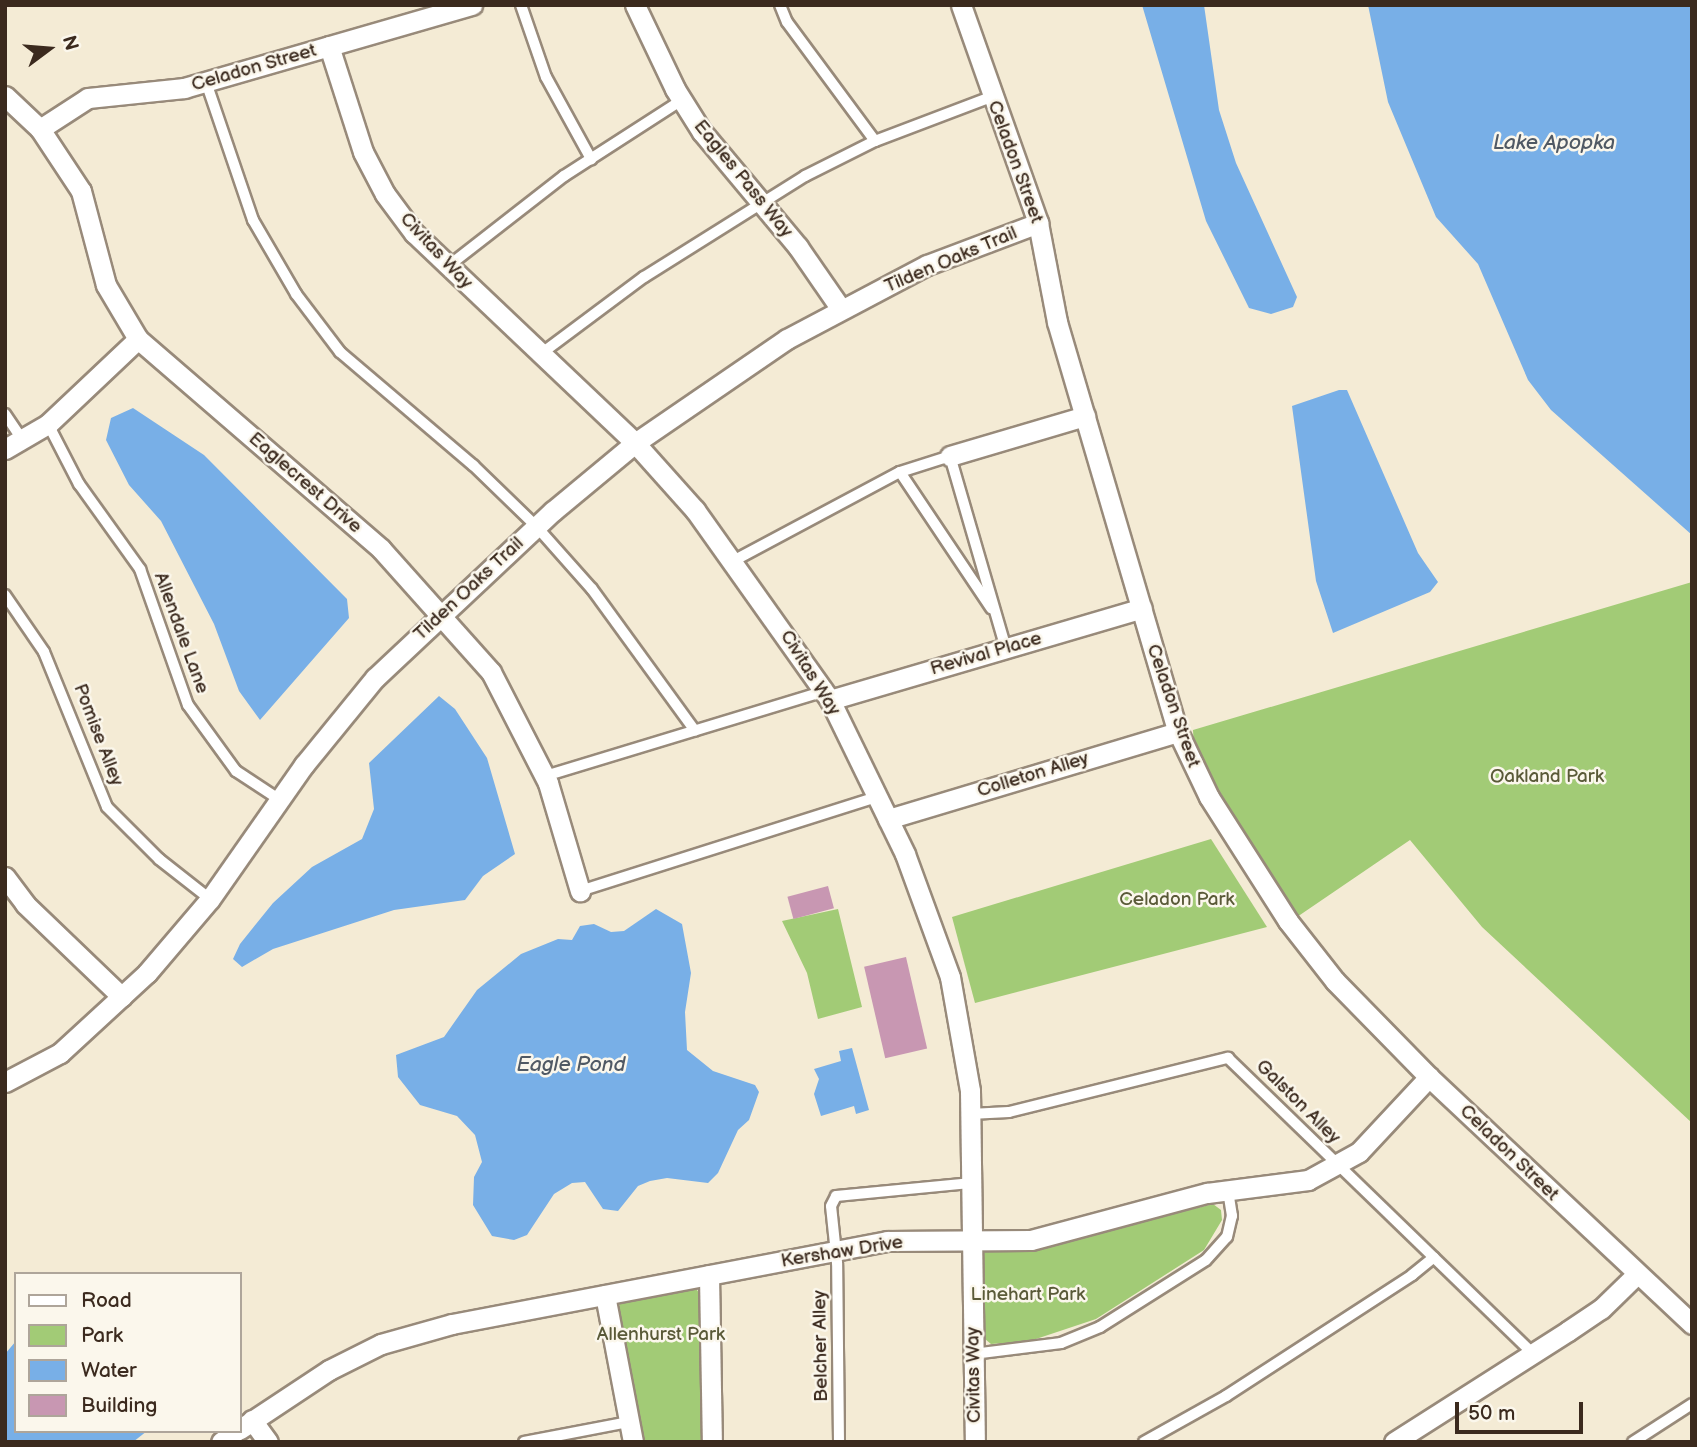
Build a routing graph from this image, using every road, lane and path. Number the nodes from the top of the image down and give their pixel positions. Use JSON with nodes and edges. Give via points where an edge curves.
{"nodes":[{"id":1,"x":472,"y":5,"type":"edge"},
{"id":2,"x":521,"y":5,"type":"edge"},
{"id":3,"x":635,"y":5,"type":"edge"},
{"id":4,"x":780,"y":5,"type":"edge"},
{"id":5,"x":961,"y":5,"type":"edge"},
{"id":6,"x":328,"y":46,"type":"junction"},
{"id":7,"x":206,"y":82,"type":"junction"},
{"id":8,"x":991,"y":97,"type":"junction"},
{"id":9,"x":682,"y":100,"type":"junction"},
{"id":10,"x":8,"y":104,"type":"edge"},
{"id":11,"x":40,"y":129,"type":"junction"},
{"id":12,"x":876,"y":141,"type":"junction"},
{"id":13,"x":591,"y":159,"type":"junction"},
{"id":14,"x":761,"y":201,"type":"junction"},
{"id":15,"x":1038,"y":223,"type":"junction"},
{"id":16,"x":447,"y":267,"type":"junction"},
{"id":17,"x":841,"y":309,"type":"junction"},
{"id":18,"x":138,"y":339,"type":"junction"},
{"id":19,"x":542,"y":353,"type":"junction"},
{"id":20,"x":5,"y":414,"type":"edge"},
{"id":21,"x":1085,"y":416,"type":"junction"},
{"id":22,"x":48,"y":424,"type":"junction"},
{"id":23,"x":635,"y":443,"type":"junction"},
{"id":24,"x":14,"y":444,"type":"edge"},
{"id":25,"x":950,"y":456,"type":"junction"},
{"id":26,"x":900,"y":472,"type":"junction"},
{"id":27,"x":536,"y":526,"type":"junction"},
{"id":28,"x":735,"y":560,"type":"junction"},
{"id":29,"x":5,"y":595,"type":"edge"},
{"id":30,"x":1142,"y":608,"type":"junction"},
{"id":31,"x":995,"y":610,"type":"junction"},
{"id":32,"x":439,"y":615,"type":"junction"},
{"id":33,"x":1006,"y":649,"type":"junction"},
{"id":34,"x":827,"y":695,"type":"junction"},
{"id":35,"x":695,"y":731,"type":"junction"},
{"id":36,"x":1178,"y":732,"type":"junction"},
{"id":37,"x":545,"y":776,"type":"junction"},
{"id":38,"x":877,"y":797,"type":"junction"},
{"id":39,"x":280,"y":800,"type":"junction"},
{"id":40,"x":888,"y":818,"type":"junction"},
{"id":41,"x":5,"y":877,"type":"edge"},
{"id":42,"x":580,"y":891,"type":"joint"},
{"id":43,"x":210,"y":899,"type":"junction"},
{"id":44,"x":122,"y":997,"type":"junction"},
{"id":45,"x":1429,"y":1077,"type":"junction"},
{"id":46,"x":5,"y":1082,"type":"edge"},
{"id":47,"x":970,"y":1114,"type":"junction"},
{"id":48,"x":1339,"y":1167,"type":"junction"},
{"id":49,"x":972,"y":1183,"type":"junction"},
{"id":50,"x":1228,"y":1191,"type":"junction"},
{"id":51,"x":973,"y":1241,"type":"junction"},
{"id":52,"x":835,"y":1251,"type":"junction"},
{"id":53,"x":1434,"y":1257,"type":"junction"},
{"id":54,"x":1637,"y":1274,"type":"junction"},
{"id":55,"x":709,"y":1275,"type":"junction"},
{"id":56,"x":605,"y":1295,"type":"junction"},
{"id":57,"x":1692,"y":1324,"type":"edge"},
{"id":58,"x":973,"y":1354,"type":"junction"},
{"id":59,"x":1533,"y":1354,"type":"junction"},
{"id":60,"x":1692,"y":1404,"type":"edge"},
{"id":61,"x":629,"y":1422,"type":"junction"},
{"id":62,"x":243,"y":1427,"type":"edge"},
{"id":63,"x":268,"y":1442,"type":"edge"},
{"id":64,"x":524,"y":1442,"type":"edge"},
{"id":65,"x":633,"y":1442,"type":"edge"},
{"id":66,"x":712,"y":1442,"type":"edge"},
{"id":67,"x":839,"y":1442,"type":"edge"},
{"id":68,"x":975,"y":1442,"type":"edge"},
{"id":69,"x":1144,"y":1442,"type":"edge"},
{"id":70,"x":1394,"y":1442,"type":"edge"},
{"id":71,"x":1633,"y":1442,"type":"edge"}],
"edges":[{"from":1,"to":6,"type":"street","name":"Celadon Street"},
{"from":2,"to":13,"type":"lane","via":[[546,77]]},
{"from":3,"to":9,"type":"street","name":"Eagles Pass Way"},
{"from":4,"to":12,"type":"lane","via":[[808,52]]},
{"from":5,"to":8,"type":"street","name":"Celadon Street"},
{"from":6,"to":7,"type":"street","name":"Celadon Street"},
{"from":6,"to":16,"type":"street","name":"Civitas Way","via":[[351,121],[380,184],[414,233]]},
{"from":7,"to":11,"type":"street","name":"Celadon Street","via":[[88,98]]},
{"from":7,"to":27,"type":"lane","via":[[253,220],[296,294],[340,352],[473,465]]},
{"from":8,"to":12,"type":"lane"},
{"from":8,"to":15,"type":"street","name":"Celadon Street"},
{"from":9,"to":13,"type":"lane"},
{"from":9,"to":14,"type":"street","name":"Eagles Pass Way","via":[[702,132]]},
{"from":10,"to":11,"type":"street","name":"Eaglecrest Drive"},
{"from":11,"to":18,"type":"street","name":"Eaglecrest Drive","via":[[81,191],[106,285]]},
{"from":12,"to":14,"type":"lane"},
{"from":13,"to":16,"type":"lane"},
{"from":14,"to":17,"type":"street","name":"Eagles Pass Way"},
{"from":14,"to":19,"type":"lane","via":[[644,277]]},
{"from":15,"to":17,"type":"street","name":"Tilden Oaks Trail","via":[[927,265]]},
{"from":15,"to":21,"type":"street","name":"Celadon Street","via":[[1057,322]]},
{"from":16,"to":19,"type":"street","name":"Civitas Way"},
{"from":17,"to":23,"type":"street","name":"Tilden Oaks Trail","via":[[706,392]]},
{"from":18,"to":22,"type":"street"},
{"from":18,"to":32,"type":"street","name":"Eaglecrest Drive","via":[[381,549]]},
{"from":19,"to":23,"type":"street","name":"Civitas Way"},
{"from":20,"to":24,"type":"lane"},
{"from":21,"to":25,"type":"street"},
{"from":21,"to":30,"type":"street","name":"Celadon Street"},
{"from":22,"to":24,"type":"street"},
{"from":22,"to":39,"type":"lane","name":"Allendale Lane","via":[[79,484],[140,569],[188,705],[236,771]]},
{"from":23,"to":27,"type":"street","name":"Tilden Oaks Trail"},
{"from":23,"to":28,"type":"street","name":"Civitas Way"},
{"from":25,"to":26,"type":"lane"},
{"from":25,"to":31,"type":"lane"},
{"from":26,"to":28,"type":"lane"},
{"from":26,"to":31,"type":"lane"},
{"from":27,"to":32,"type":"street","name":"Tilden Oaks Trail"},
{"from":27,"to":35,"type":"lane","via":[[642,653]]},
{"from":28,"to":34,"type":"street","name":"Civitas Way"},
{"from":29,"to":43,"type":"lane","name":"Pomise Alley","via":[[44,652],[107,807],[159,859]]},
{"from":30,"to":33,"type":"street","name":"Revival Place"},
{"from":30,"to":36,"type":"street","name":"Celadon Street"},
{"from":31,"to":33,"type":"lane"},
{"from":32,"to":37,"type":"street","name":"Eaglecrest Drive","via":[[491,672]]},
{"from":32,"to":39,"type":"street","name":"Tilden Oaks Trail","via":[[375,678]]},
{"from":33,"to":34,"type":"street","name":"Revival Place"},
{"from":34,"to":35,"type":"lane"},
{"from":34,"to":38,"type":"street","name":"Civitas Way"},
{"from":35,"to":37,"type":"lane"},
{"from":36,"to":40,"type":"street","name":"Colleton Alley"},
{"from":36,"to":45,"type":"street","name":"Celadon Street","via":[[1209,797],[1288,921],[1335,981]]},
{"from":37,"to":42,"type":"street","name":"Eaglecrest Drive"},
{"from":38,"to":40,"type":"street","name":"Civitas Way"},
{"from":38,"to":42,"type":"lane"},
{"from":39,"to":43,"type":"street","name":"Tilden Oaks Trail"},
{"from":40,"to":47,"type":"street","name":"Civitas Way","via":[[922,891],[950,976],[962,1028]]},
{"from":41,"to":44,"type":"street","via":[[24,904]]},
{"from":43,"to":44,"type":"street","name":"Tilden Oaks Trail"},
{"from":44,"to":46,"type":"street","name":"Tilden Oaks Trail","via":[[60,1053]]},
{"from":45,"to":48,"type":"street","name":"Kershaw Drive","via":[[1359,1153]]},
{"from":45,"to":54,"type":"street","name":"Celadon Street"},
{"from":47,"to":48,"type":"lane","name":"Galston Alley","via":[[1009,1112],[1228,1058]]},
{"from":47,"to":49,"type":"street","name":"Civitas Way"},
{"from":48,"to":50,"type":"street","name":"Kershaw Drive","via":[[1308,1180]]},
{"from":48,"to":53,"type":"lane","name":"Galston Alley"},
{"from":49,"to":51,"type":"street","name":"Civitas Way"},
{"from":49,"to":52,"type":"lane","name":"Belcher Alley","via":[[836,1196],[831,1206]]},
{"from":50,"to":51,"type":"street","name":"Kershaw Drive","via":[[1031,1240]]},
{"from":50,"to":58,"type":"lane","via":[[1232,1216],[1227,1237],[1206,1261],[1100,1327],[1074,1338],[1035,1349]]},
{"from":51,"to":52,"type":"street","name":"Kershaw Drive","via":[[887,1241]]},
{"from":51,"to":58,"type":"street","name":"Civitas Way"},
{"from":52,"to":55,"type":"street","name":"Kershaw Drive"},
{"from":52,"to":67,"type":"lane","name":"Belcher Alley"},
{"from":53,"to":59,"type":"lane","name":"Galston Alley"},
{"from":53,"to":69,"type":"lane","via":[[1226,1396]]},
{"from":54,"to":57,"type":"street","name":"Celadon Street"},
{"from":54,"to":59,"type":"street","via":[[1601,1309]]},
{"from":55,"to":56,"type":"street","name":"Kershaw Drive"},
{"from":55,"to":66,"type":"street"},
{"from":56,"to":61,"type":"street"},
{"from":56,"to":62,"type":"street","name":"Kershaw Drive","via":[[452,1324],[381,1345],[329,1370]]},
{"from":58,"to":68,"type":"street","name":"Civitas Way"},
{"from":59,"to":70,"type":"street"},
{"from":60,"to":71,"type":"lane"},
{"from":61,"to":64,"type":"lane"},
{"from":61,"to":65,"type":"street"},
{"from":62,"to":63,"type":"street"}]}
